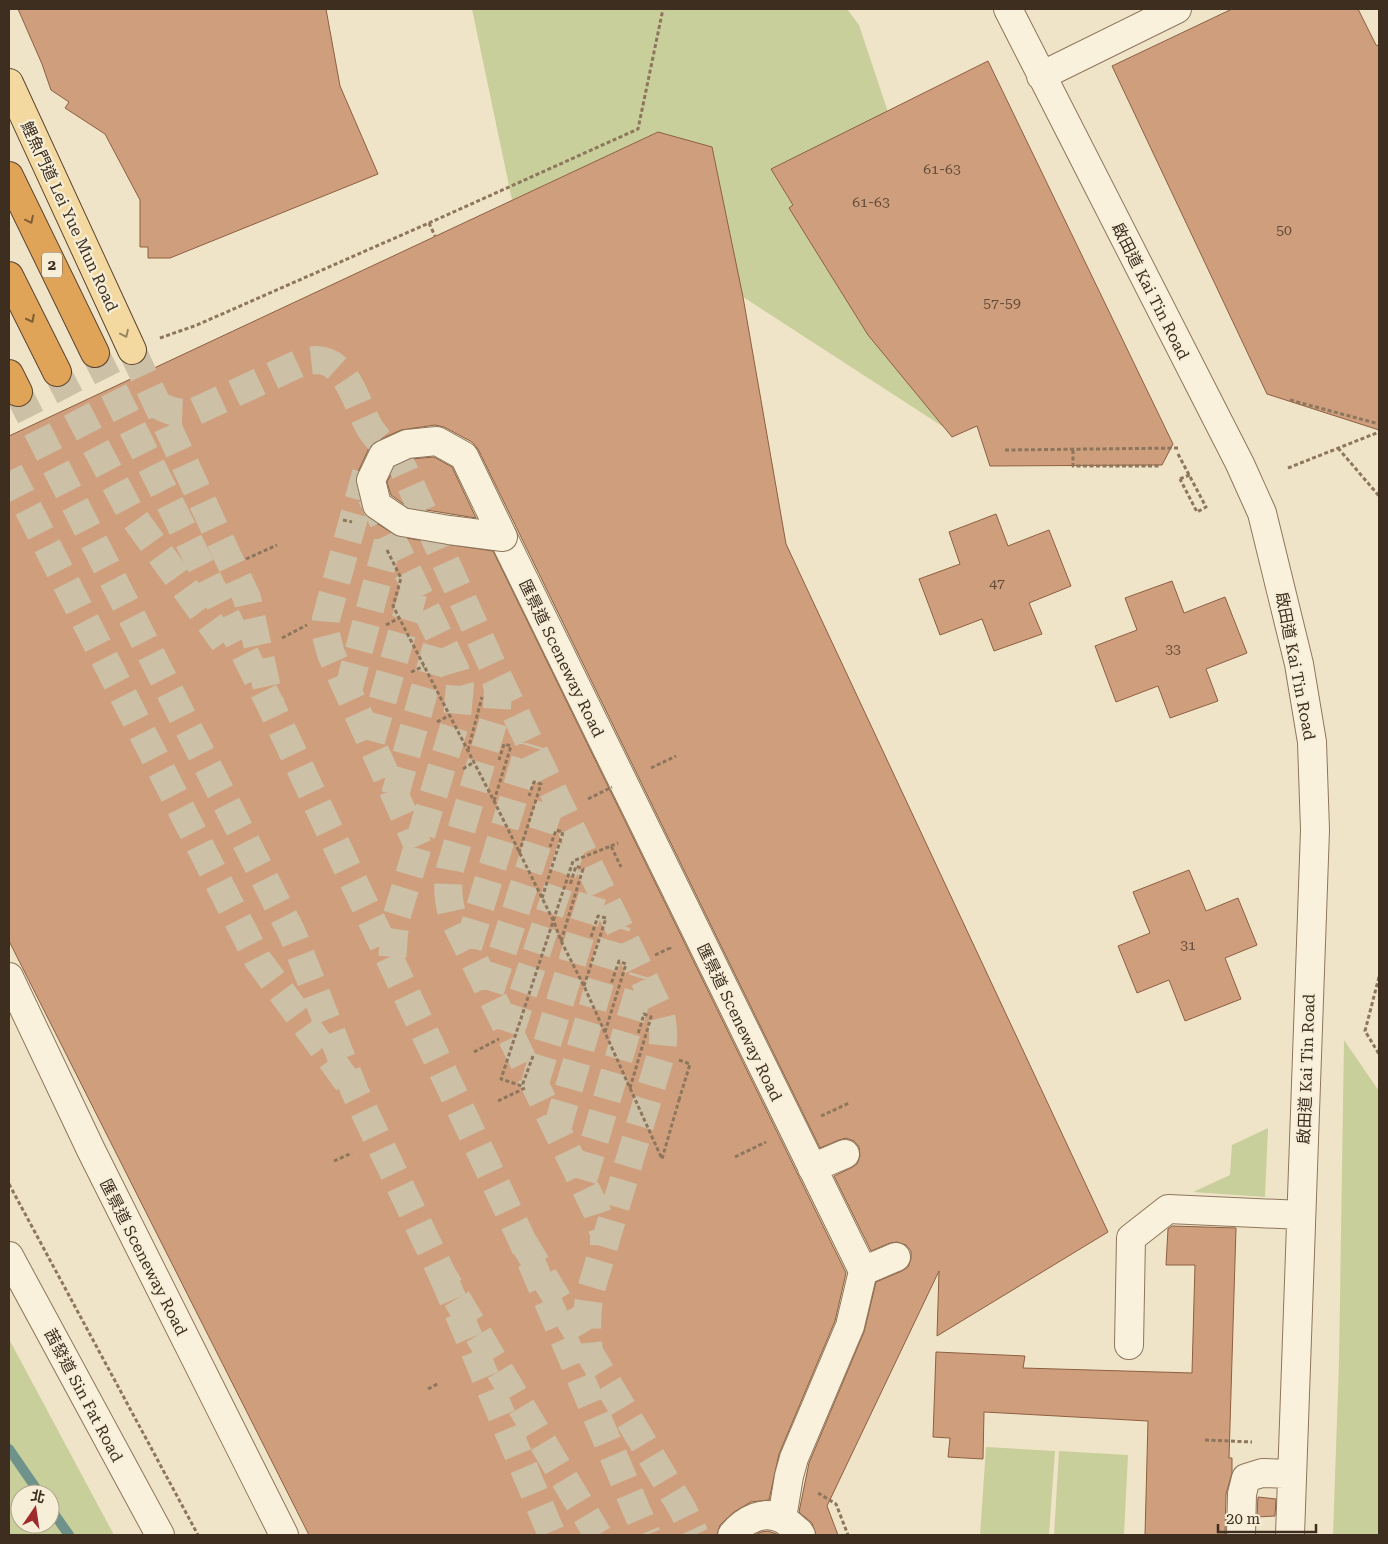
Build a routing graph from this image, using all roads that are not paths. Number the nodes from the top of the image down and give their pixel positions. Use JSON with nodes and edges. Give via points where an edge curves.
{"nodes":[{"id":1,"x":1008,"y":9,"type":"edge"},
{"id":2,"x":1177,"y":9,"type":"edge"},
{"id":3,"x":1041,"y":76,"type":"junction"},
{"id":4,"x":9,"y":83,"type":"edge"},
{"id":5,"x":9,"y":176,"type":"edge"},
{"id":6,"x":9,"y":276,"type":"edge"},
{"id":7,"x":144,"y":345,"type":"tunnel mouth"},
{"id":8,"x":95,"y":353,"type":"tunnel mouth"},
{"id":9,"x":57,"y":372,"type":"tunnel mouth"},
{"id":10,"x":503,"y":537,"type":"junction"},
{"id":11,"x":9,"y":977,"type":"edge"},
{"id":12,"x":845,"y":1154,"type":"dead end"},
{"id":13,"x":812,"y":1168,"type":"junction"},
{"id":14,"x":1301,"y":1214,"type":"junction"},
{"id":15,"x":9,"y":1256,"type":"edge"},
{"id":16,"x":896,"y":1257,"type":"dead end"},
{"id":17,"x":863,"y":1271,"type":"junction"},
{"id":18,"x":1129,"y":1345,"type":"dead end"},
{"id":19,"x":1292,"y":1474,"type":"junction"},
{"id":20,"x":791,"y":1527,"type":"edge"},
{"id":21,"x":160,"y":1535,"type":"edge"},
{"id":22,"x":284,"y":1535,"type":"edge"},
{"id":23,"x":732,"y":1535,"type":"edge"},
{"id":24,"x":1241,"y":1535,"type":"edge"},
{"id":25,"x":1290,"y":1535,"type":"edge"}],
"edges":[{"from":1,"to":3,"type":"street","name":"啟田道 Kai Tin Road"},
{"from":2,"to":3,"type":"street"},
{"from":3,"to":14,"type":"street","name":"啟田道 Kai Tin Road","via":[[1262,513],[1299,664],[1312,742],[1315,830]]},
{"from":4,"to":7,"type":"main road","name":"鯉魚門道 Lei Yue Mun Road","one_way":true},
{"from":5,"to":8,"type":"highway","number":"2","one_way":true},
{"from":6,"to":9,"type":"highway","one_way":true},
{"from":10,"to":10,"type":"street","name":"匯景道 Sceneway Road","bridge":true,"via":[[464,456],[437,441],[407,444],[383,455],[371,480],[377,505],[402,522]]},
{"from":10,"to":13,"type":"street","name":"匯景道 Sceneway Road"},
{"from":11,"to":22,"type":"street","name":"匯景道 Sceneway Road","via":[[91,1150]]},
{"from":12,"to":13,"type":"street"},
{"from":13,"to":17,"type":"street","name":"匯景道 Sceneway Road"},
{"from":14,"to":18,"type":"street","via":[[1168,1210],[1131,1238]]},
{"from":14,"to":19,"type":"street","name":"啟田道 Kai Tin Road"},
{"from":15,"to":21,"type":"street","name":"茜發道 Sin Fat Road"},
{"from":16,"to":17,"type":"street"},
{"from":17,"to":20,"type":"street","via":[[850,1326],[794,1458],[789,1476]]},
{"from":19,"to":24,"type":"street","via":[[1262,1474],[1246,1478],[1242,1494]]},
{"from":19,"to":25,"type":"street","name":"啟田道 Kai Tin Road"},
{"from":20,"to":23,"type":"street","via":[[767,1516],[752,1518]]}]}
